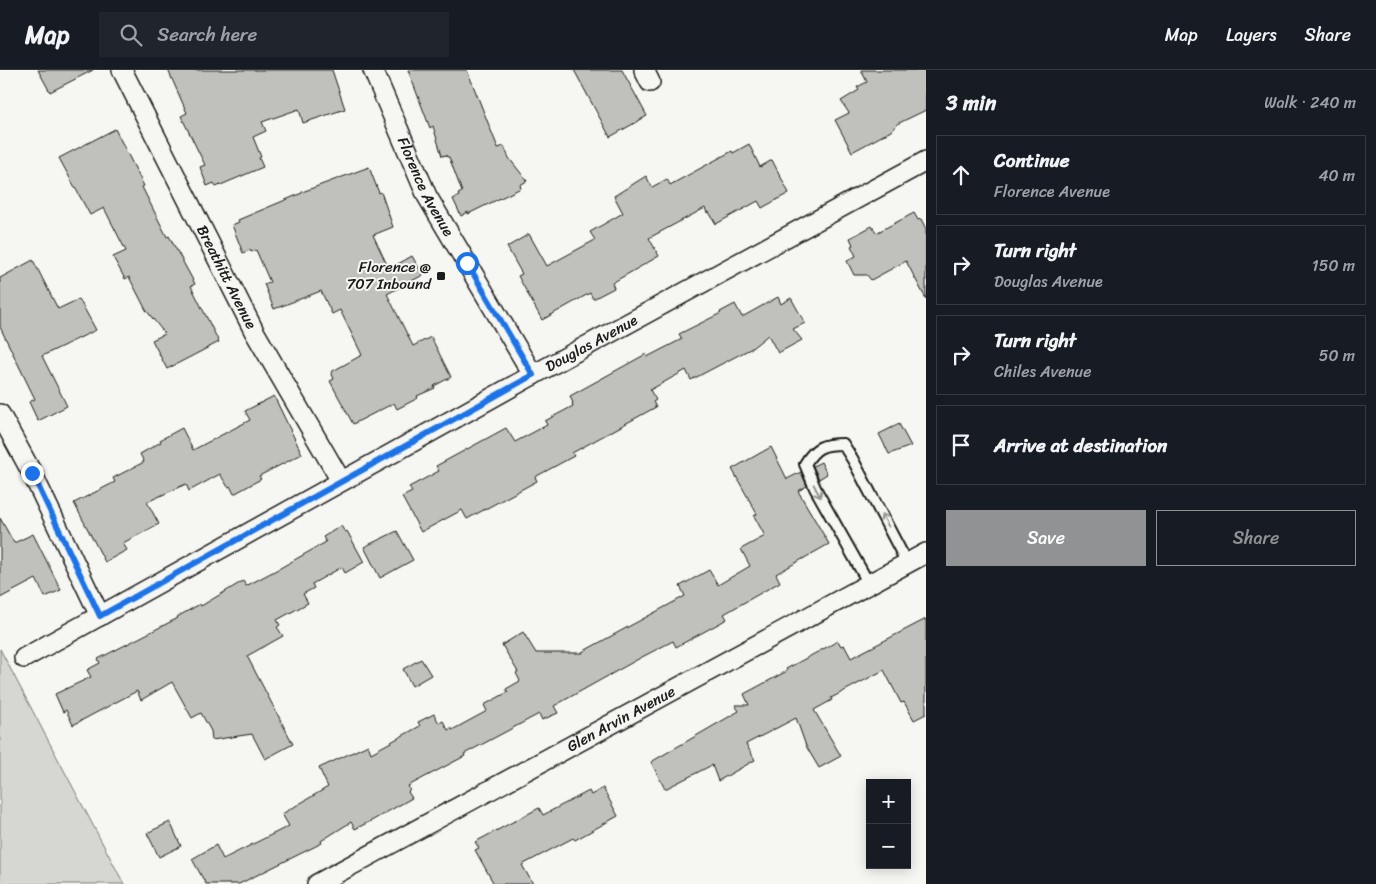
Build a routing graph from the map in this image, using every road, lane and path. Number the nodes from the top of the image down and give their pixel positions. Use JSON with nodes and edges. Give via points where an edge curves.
{"nodes":[{"id":1,"x":122,"y":70,"type":"edge"},
{"id":2,"x":372,"y":70,"type":"edge"},
{"id":3,"x":926,"y":161,"type":"edge"},
{"id":4,"x":533,"y":375,"type":"junction"},
{"id":5,"x":0,"y":414,"type":"edge"},
{"id":6,"x":341,"y":481,"type":"junction"},
{"id":7,"x":926,"y":553,"type":"edge"},
{"id":8,"x":908,"y":563,"type":"junction"},
{"id":9,"x":869,"y":584,"type":"junction"},
{"id":10,"x":100,"y":616,"type":"junction"},
{"id":11,"x":24,"y":658,"type":"dead end"},
{"id":12,"x":317,"y":884,"type":"edge"}],
"edges":[{"from":1,"to":6,"type":"street","name":"Breathitt Avenue","via":[[254,331]]},
{"from":2,"to":4,"type":"street","name":"Florence Avenue","via":[[427,196]]},
{"from":3,"to":4,"type":"street","name":"Douglas Avenue"},
{"from":4,"to":6,"type":"street","name":"Douglas Avenue"},
{"from":5,"to":10,"type":"street","via":[[32,473]]},
{"from":6,"to":10,"type":"street","name":"Douglas Avenue"},
{"from":7,"to":8,"type":"street","name":"Glen Arvin Avenue"},
{"from":8,"to":9,"type":"street","name":"Glen Arvin Avenue"},
{"from":8,"to":9,"type":"lane","one_way":true,"via":[[843,444],[830,444],[812,452],[805,464],[815,488]]},
{"from":9,"to":12,"type":"street","name":"Glen Arvin Avenue"},
{"from":10,"to":11,"type":"street","name":"Douglas Avenue"}]}
